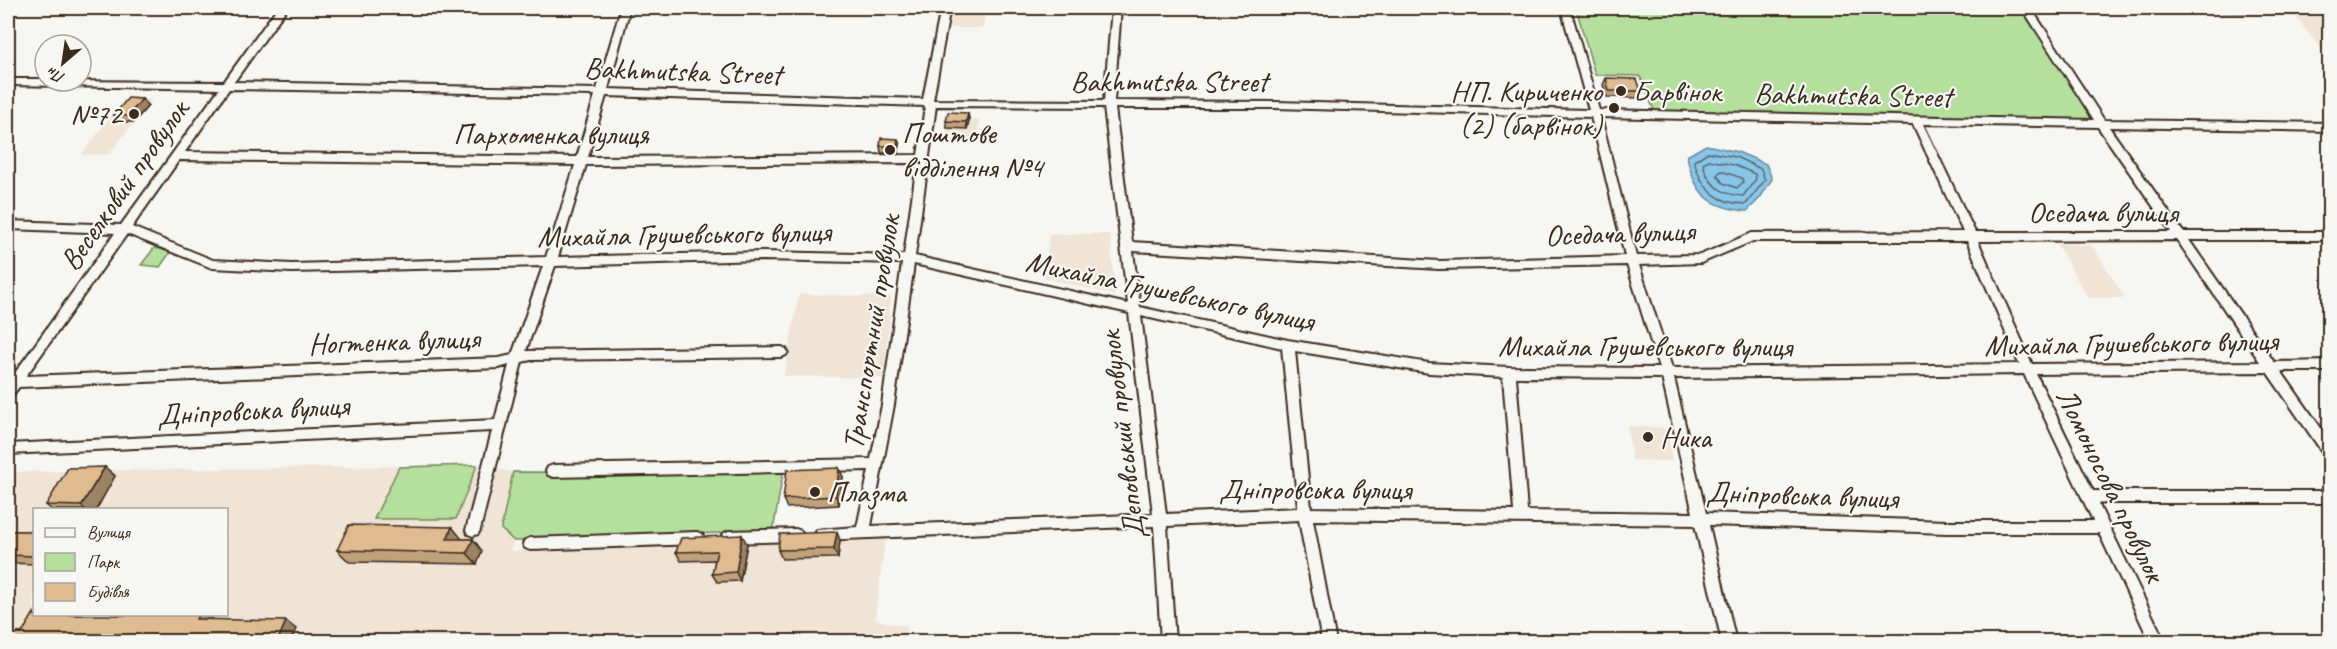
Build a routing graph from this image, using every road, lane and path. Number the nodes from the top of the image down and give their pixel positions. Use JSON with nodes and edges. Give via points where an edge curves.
{"nodes":[{"id":1,"x":282,"y":8,"type":"edge"},
{"id":2,"x":626,"y":8,"type":"edge"},
{"id":3,"x":946,"y":8,"type":"edge"},
{"id":4,"x":1117,"y":8,"type":"edge"},
{"id":5,"x":1566,"y":8,"type":"edge"},
{"id":6,"x":2027,"y":8,"type":"edge"},
{"id":7,"x":2221,"y":8,"type":"edge"},
{"id":8,"x":2330,"y":9,"type":"edge"},
{"id":9,"x":8,"y":82,"type":"edge"},
{"id":10,"x":225,"y":86,"type":"junction"},
{"id":11,"x":602,"y":92,"type":"junction"},
{"id":12,"x":929,"y":103,"type":"junction"},
{"id":13,"x":1109,"y":104,"type":"junction"},
{"id":14,"x":1595,"y":113,"type":"junction"},
{"id":15,"x":1917,"y":120,"type":"junction"},
{"id":16,"x":2101,"y":123,"type":"junction"},
{"id":17,"x":2330,"y":127,"type":"edge"},
{"id":18,"x":177,"y":156,"type":"junction"},
{"id":19,"x":924,"y":159,"type":"junction"},
{"id":20,"x":581,"y":160,"type":"junction"},
{"id":21,"x":8,"y":225,"type":"edge"},
{"id":22,"x":126,"y":229,"type":"junction"},
{"id":23,"x":2330,"y":236,"type":"edge"},
{"id":24,"x":1971,"y":237,"type":"junction"},
{"id":25,"x":2183,"y":238,"type":"junction"},
{"id":26,"x":1126,"y":246,"type":"junction"},
{"id":27,"x":909,"y":259,"type":"junction"},
{"id":28,"x":1631,"y":259,"type":"junction"},
{"id":29,"x":551,"y":260,"type":"junction"},
{"id":30,"x":1133,"y":310,"type":"junction"},
{"id":31,"x":1288,"y":345,"type":"junction"},
{"id":32,"x":782,"y":352,"type":"dead end"},
{"id":33,"x":517,"y":359,"type":"junction"},
{"id":34,"x":2272,"y":366,"type":"junction"},
{"id":35,"x":2330,"y":366,"type":"edge"},
{"id":36,"x":2028,"y":370,"type":"junction"},
{"id":37,"x":1509,"y":372,"type":"junction"},
{"id":38,"x":1667,"y":373,"type":"junction"},
{"id":39,"x":10,"y":385,"type":"edge"},
{"id":40,"x":500,"y":425,"type":"junction"},
{"id":41,"x":8,"y":449,"type":"edge"},
{"id":42,"x":2330,"y":452,"type":"edge"},
{"id":43,"x":876,"y":464,"type":"junction"},
{"id":44,"x":553,"y":471,"type":"dead end"},
{"id":45,"x":2088,"y":497,"type":"junction"},
{"id":46,"x":2330,"y":497,"type":"edge"},
{"id":47,"x":1305,"y":514,"type":"junction"},
{"id":48,"x":1521,"y":517,"type":"junction"},
{"id":49,"x":1160,"y":519,"type":"junction"},
{"id":50,"x":1702,"y":519,"type":"junction"},
{"id":51,"x":2102,"y":527,"type":"junction"},
{"id":52,"x":472,"y":530,"type":"dead end"},
{"id":53,"x":863,"y":532,"type":"junction"},
{"id":54,"x":530,"y":544,"type":"dead end"},
{"id":55,"x":1168,"y":642,"type":"edge"},
{"id":56,"x":1329,"y":642,"type":"edge"},
{"id":57,"x":1729,"y":642,"type":"edge"},
{"id":58,"x":2158,"y":642,"type":"edge"}],
"edges":[{"from":1,"to":10,"type":"street","name":"Веселковий провулок"},
{"from":2,"to":11,"type":"street"},
{"from":3,"to":12,"type":"street","name":"Транспортний провулок"},
{"from":4,"to":13,"type":"street","name":"Деповський провулок"},
{"from":5,"to":14,"type":"street"},
{"from":6,"to":16,"type":"street"},
{"from":7,"to":8,"type":"street"},
{"from":9,"to":10,"type":"street","name":"Bakhmutska Street"},
{"from":10,"to":11,"type":"street","name":"Bakhmutska Street"},
{"from":10,"to":18,"type":"street","name":"Веселковий провулок"},
{"from":11,"to":12,"type":"street","name":"Bakhmutska Street"},
{"from":11,"to":20,"type":"street"},
{"from":12,"to":13,"type":"street","name":"Bakhmutska Street"},
{"from":12,"to":19,"type":"street","name":"Транспортний провулок"},
{"from":13,"to":14,"type":"street","name":"Bakhmutska Street"},
{"from":13,"to":26,"type":"street","name":"Деповський провулок"},
{"from":14,"to":15,"type":"street","name":"Bakhmutska Street"},
{"from":14,"to":28,"type":"street"},
{"from":15,"to":16,"type":"street","name":"Bakhmutska Street"},
{"from":15,"to":24,"type":"street","name":"Ломоносова провулок"},
{"from":16,"to":17,"type":"street","name":"Bakhmutska Street"},
{"from":16,"to":25,"type":"street"},
{"from":18,"to":20,"type":"street","name":"Пархоменка вулиця"},
{"from":18,"to":22,"type":"street","name":"Веселковий провулок"},
{"from":19,"to":20,"type":"street","name":"Пархоменка вулиця"},
{"from":19,"to":27,"type":"street","name":"Транспортний провулок"},
{"from":20,"to":29,"type":"street"},
{"from":21,"to":22,"type":"street","name":"Михайла Грушевського вулиця"},
{"from":22,"to":29,"type":"street","name":"Михайла Грушевського вулиця","via":[[212,264],[292,268]]},
{"from":22,"to":39,"type":"street","name":"Веселковий провулок"},
{"from":23,"to":25,"type":"street","name":"Оседача вулиця"},
{"from":24,"to":25,"type":"street","name":"Оседача вулиця"},
{"from":24,"to":28,"type":"street","name":"Оседача вулиця","via":[[1752,237],[1701,258]]},
{"from":24,"to":36,"type":"street","name":"Ломоносова провулок"},
{"from":25,"to":34,"type":"street"},
{"from":26,"to":28,"type":"street","name":"Оседача вулиця","via":[[1439,265]]},
{"from":26,"to":30,"type":"street","name":"Деповський провулок"},
{"from":27,"to":29,"type":"street","name":"Михайла Грушевського вулиця","via":[[763,256]]},
{"from":27,"to":30,"type":"street","name":"Михайла Грушевського вулиця"},
{"from":27,"to":43,"type":"street","name":"Транспортний провулок"},
{"from":28,"to":38,"type":"street"},
{"from":29,"to":33,"type":"street"},
{"from":30,"to":31,"type":"street","name":"Михайла Грушевського вулиця"},
{"from":30,"to":49,"type":"street","name":"Деповський провулок"},
{"from":31,"to":37,"type":"street","name":"Михайла Грушевського вулиця","via":[[1429,368]]},
{"from":31,"to":47,"type":"street"},
{"from":32,"to":33,"type":"street","name":"Ногтенка вулиця","via":[[531,355]]},
{"from":33,"to":39,"type":"street","name":"Ногтенка вулиця","via":[[499,363]]},
{"from":33,"to":40,"type":"street"},
{"from":34,"to":35,"type":"street","name":"Михайла Грушевського вулиця"},
{"from":34,"to":36,"type":"street","name":"Михайла Грушевського вулиця"},
{"from":34,"to":42,"type":"street"},
{"from":36,"to":38,"type":"street","name":"Михайла Грушевського вулиця"},
{"from":36,"to":45,"type":"street","name":"Ломоносова провулок"},
{"from":37,"to":38,"type":"street","name":"Михайла Грушевського вулиця"},
{"from":37,"to":48,"type":"street"},
{"from":38,"to":50,"type":"street"},
{"from":40,"to":41,"type":"street","name":"Дніпровська вулиця"},
{"from":40,"to":52,"type":"street"},
{"from":43,"to":44,"type":"street"},
{"from":43,"to":53,"type":"street","name":"Транспортний провулок"},
{"from":45,"to":46,"type":"street"},
{"from":45,"to":51,"type":"street","name":"Ломоносова провулок"},
{"from":47,"to":48,"type":"street","name":"Дніпровська вулиця"},
{"from":47,"to":49,"type":"street","name":"Дніпровська вулиця"},
{"from":47,"to":56,"type":"street"},
{"from":48,"to":50,"type":"street","name":"Дніпровська вулиця"},
{"from":49,"to":53,"type":"street","name":"Дніпровська вулиця"},
{"from":49,"to":55,"type":"street","name":"Деповський провулок"},
{"from":50,"to":51,"type":"street","name":"Дніпровська вулиця","via":[[1947,527]]},
{"from":50,"to":57,"type":"street"},
{"from":51,"to":58,"type":"street","name":"Ломоносова провулок"},
{"from":53,"to":54,"type":"street","name":"Дніпровська вулиця"}]}
